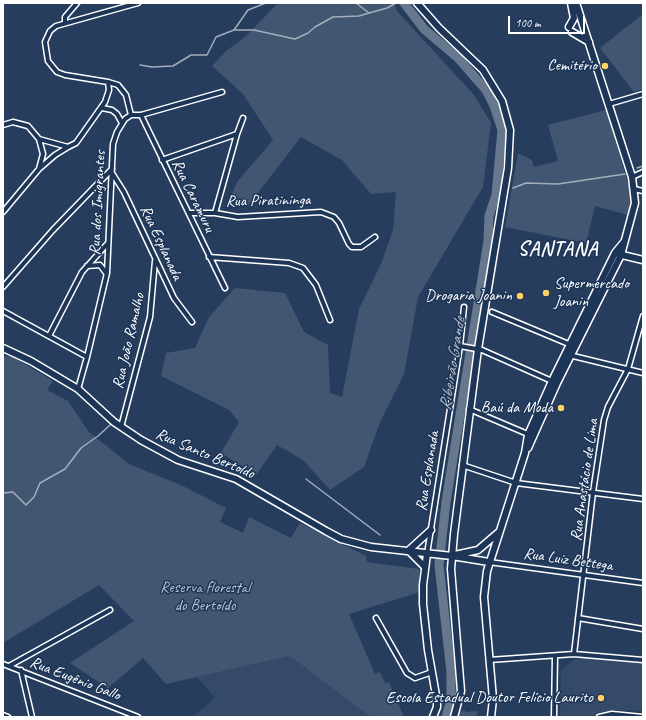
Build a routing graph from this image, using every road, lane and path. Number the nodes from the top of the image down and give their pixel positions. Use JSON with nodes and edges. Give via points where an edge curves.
{"nodes":[{"id":1,"x":78,"y":3,"type":"edge"},
{"id":2,"x":138,"y":3,"type":"edge"},
{"id":3,"x":417,"y":3,"type":"edge"},
{"id":4,"x":571,"y":3,"type":"edge"},
{"id":5,"x":576,"y":3,"type":"edge"},
{"id":6,"x":65,"y":22,"type":"junction"},
{"id":7,"x":589,"y":42,"type":"junction"},
{"id":8,"x":108,"y":82,"type":"junction"},
{"id":9,"x":222,"y":92,"type":"dead end"},
{"id":10,"x":643,"y":94,"type":"edge"},
{"id":11,"x":609,"y":104,"type":"junction"},
{"id":12,"x":102,"y":108,"type":"junction"},
{"id":13,"x":131,"y":115,"type":"junction"},
{"id":14,"x":141,"y":115,"type":"junction"},
{"id":15,"x":243,"y":118,"type":"dead end"},
{"id":16,"x":122,"y":123,"type":"junction"},
{"id":17,"x":3,"y":125,"type":"edge"},
{"id":18,"x":237,"y":134,"type":"junction"},
{"id":19,"x":39,"y":139,"type":"junction"},
{"id":20,"x":68,"y":147,"type":"junction"},
{"id":21,"x":162,"y":160,"type":"junction"},
{"id":22,"x":39,"y":169,"type":"junction"},
{"id":23,"x":112,"y":171,"type":"junction"},
{"id":24,"x":643,"y":172,"type":"edge"},
{"id":25,"x":632,"y":177,"type":"junction"},
{"id":26,"x":634,"y":189,"type":"junction"},
{"id":27,"x":643,"y":191,"type":"edge"},
{"id":28,"x":3,"y":212,"type":"edge"},
{"id":29,"x":189,"y":213,"type":"junction"},
{"id":30,"x":215,"y":213,"type":"junction"},
{"id":31,"x":375,"y":237,"type":"dead end"},
{"id":32,"x":108,"y":243,"type":"junction"},
{"id":33,"x":618,"y":254,"type":"junction"},
{"id":34,"x":209,"y":257,"type":"junction"},
{"id":35,"x":155,"y":260,"type":"junction"},
{"id":36,"x":643,"y":260,"type":"edge"},
{"id":37,"x":86,"y":266,"type":"junction"},
{"id":38,"x":106,"y":274,"type":"junction"},
{"id":39,"x":3,"y":287,"type":"edge"},
{"id":40,"x":225,"y":288,"type":"dead end"},
{"id":41,"x":464,"y":307,"type":"dead end"},
{"id":42,"x":3,"y":311,"type":"edge"},
{"id":43,"x":492,"y":312,"type":"dead end"},
{"id":44,"x":643,"y":316,"type":"edge"},
{"id":45,"x":330,"y":320,"type":"dead end"},
{"id":46,"x":192,"y":322,"type":"dead end"},
{"id":47,"x":49,"y":336,"type":"junction"},
{"id":48,"x":462,"y":346,"type":"junction"},
{"id":49,"x":572,"y":346,"type":"junction"},
{"id":50,"x":3,"y":348,"type":"edge"},
{"id":51,"x":476,"y":348,"type":"junction"},
{"id":52,"x":568,"y":355,"type":"junction"},
{"id":53,"x":87,"y":358,"type":"junction"},
{"id":54,"x":628,"y":369,"type":"junction"},
{"id":55,"x":643,"y":373,"type":"edge"},
{"id":56,"x":554,"y":382,"type":"junction"},
{"id":57,"x":78,"y":389,"type":"junction"},
{"id":58,"x":469,"y":409,"type":"junction"},
{"id":59,"x":121,"y":427,"type":"junction"},
{"id":60,"x":531,"y":436,"type":"junction"},
{"id":61,"x":462,"y":465,"type":"junction"},
{"id":62,"x":516,"y":482,"type":"junction"},
{"id":63,"x":593,"y":492,"type":"junction"},
{"id":64,"x":643,"y":498,"type":"edge"},
{"id":65,"x":431,"y":530,"type":"junction"},
{"id":66,"x":500,"y":530,"type":"junction"},
{"id":67,"x":409,"y":552,"type":"junction"},
{"id":68,"x":427,"y":554,"type":"junction"},
{"id":69,"x":448,"y":556,"type":"junction"},
{"id":70,"x":489,"y":562,"type":"junction"},
{"id":71,"x":424,"y":567,"type":"junction"},
{"id":72,"x":585,"y":574,"type":"junction"},
{"id":73,"x":643,"y":583,"type":"edge"},
{"id":74,"x":110,"y":610,"type":"dead end"},
{"id":75,"x":376,"y":618,"type":"dead end"},
{"id":76,"x":578,"y":618,"type":"junction"},
{"id":77,"x":643,"y":629,"type":"edge"},
{"id":78,"x":574,"y":654,"type":"junction"},
{"id":79,"x":555,"y":656,"type":"junction"},
{"id":80,"x":489,"y":660,"type":"junction"},
{"id":81,"x":643,"y":660,"type":"edge"},
{"id":82,"x":3,"y":664,"type":"edge"},
{"id":83,"x":9,"y":666,"type":"junction"},
{"id":84,"x":21,"y":670,"type":"junction"},
{"id":85,"x":432,"y":672,"type":"junction"},
{"id":86,"x":3,"y":715,"type":"edge"},
{"id":87,"x":8,"y":717,"type":"edge"},
{"id":88,"x":32,"y":717,"type":"edge"},
{"id":89,"x":138,"y":717,"type":"edge"},
{"id":90,"x":433,"y":717,"type":"edge"},
{"id":91,"x":454,"y":717,"type":"edge"},
{"id":92,"x":491,"y":717,"type":"edge"},
{"id":93,"x":554,"y":717,"type":"edge"},
{"id":94,"x":599,"y":717,"type":"edge"},
{"id":95,"x":643,"y":717,"type":"edge"}],
"edges":[{"from":1,"to":6,"type":"street","via":[[65,17]]},
{"from":2,"to":6,"type":"street"},
{"from":3,"to":51,"type":"main road","via":[[439,28],[484,70],[502,101],[508,121],[508,168]]},
{"from":4,"to":7,"type":"main road","via":[[574,18],[570,30]]},
{"from":5,"to":7,"type":"main road"},
{"from":6,"to":8,"type":"street","via":[[50,31],[45,42],[46,55],[52,68],[65,75]]},
{"from":7,"to":11,"type":"main road"},
{"from":8,"to":12,"type":"street","via":[[109,93]]},
{"from":8,"to":13,"type":"street","via":[[122,89]]},
{"from":9,"to":14,"type":"street"},
{"from":10,"to":11,"type":"street"},
{"from":11,"to":25,"type":"main road"},
{"from":12,"to":16,"type":"street","via":[[112,110]]},
{"from":12,"to":20,"type":"street","via":[[78,140]]},
{"from":13,"to":14,"type":"street"},
{"from":13,"to":16,"type":"street","name":"Rua dos Imigrantes"},
{"from":14,"to":21,"type":"street","name":"Rua Caramuru"},
{"from":15,"to":18,"type":"street"},
{"from":16,"to":23,"type":"street","name":"Rua dos Imigrantes","via":[[113,144]]},
{"from":17,"to":19,"type":"street","via":[[22,123]]},
{"from":18,"to":21,"type":"street"},
{"from":18,"to":30,"type":"street"},
{"from":19,"to":20,"type":"street"},
{"from":19,"to":22,"type":"street","via":[[43,154]]},
{"from":20,"to":22,"type":"street","via":[[54,155]]},
{"from":21,"to":29,"type":"street","name":"Rua Caramuru"},
{"from":22,"to":28,"type":"street"},
{"from":23,"to":32,"type":"street","name":"Rua dos Imigrantes"},
{"from":23,"to":35,"type":"street","name":"Rua Esplanada"},
{"from":23,"to":39,"type":"street","via":[[53,230]]},
{"from":24,"to":25,"type":"street"},
{"from":25,"to":26,"type":"main road"},
{"from":26,"to":27,"type":"street"},
{"from":26,"to":33,"type":"main road","via":[[634,213]]},
{"from":29,"to":30,"type":"street","name":"Rua Piratininga"},
{"from":29,"to":34,"type":"street","name":"Rua Caramuru"},
{"from":30,"to":31,"type":"street","name":"Rua Piratininga","via":[[238,217],[321,212],[334,217],[352,247],[361,246]]},
{"from":32,"to":37,"type":"street"},
{"from":32,"to":38,"type":"street","name":"Rua dos Imigrantes"},
{"from":33,"to":36,"type":"main road"},
{"from":33,"to":49,"type":"main road"},
{"from":34,"to":40,"type":"street","name":"Rua Caramuru"},
{"from":34,"to":45,"type":"street","via":[[289,263],[303,268],[316,285]]},
{"from":35,"to":46,"type":"street","name":"Rua Esplanada","via":[[178,305]]},
{"from":35,"to":59,"type":"street","name":"Rua João Ramalho","via":[[150,317]]},
{"from":37,"to":38,"type":"street","via":[[100,266]]},
{"from":37,"to":47,"type":"street"},
{"from":38,"to":53,"type":"street","name":"Rua dos Imigrantes"},
{"from":41,"to":48,"type":"street","name":"Rua Esplanada"},
{"from":42,"to":47,"type":"street"},
{"from":43,"to":49,"type":"street"},
{"from":44,"to":54,"type":"street","name":"Rua Anastácio de Lima"},
{"from":47,"to":53,"type":"street"},
{"from":48,"to":51,"type":"street"},
{"from":48,"to":65,"type":"street","name":"Rua Esplanada"},
{"from":49,"to":52,"type":"main road"},
{"from":50,"to":57,"type":"main road","name":"Rua Santo Bertoldo","via":[[31,361]]},
{"from":51,"to":56,"type":"street"},
{"from":51,"to":58,"type":"main road"},
{"from":52,"to":54,"type":"street"},
{"from":52,"to":56,"type":"main road"},
{"from":53,"to":57,"type":"street","name":"Rua dos Imigrantes"},
{"from":54,"to":55,"type":"street"},
{"from":54,"to":63,"type":"street","name":"Rua Anastácio de Lima","via":[[606,413]]},
{"from":56,"to":60,"type":"main road"},
{"from":57,"to":59,"type":"main road","name":"Rua Santo Bertoldo"},
{"from":58,"to":60,"type":"street"},
{"from":58,"to":61,"type":"main road"},
{"from":59,"to":67,"type":"main road","name":"Rua Santo Bertoldo","via":[[178,460],[236,479],[341,539],[371,547]]},
{"from":60,"to":62,"type":"main road"},
{"from":61,"to":62,"type":"street"},
{"from":61,"to":69,"type":"main road"},
{"from":62,"to":63,"type":"street"},
{"from":62,"to":66,"type":"main road"},
{"from":63,"to":64,"type":"street"},
{"from":63,"to":72,"type":"street","name":"Rua Anastácio de Lima"},
{"from":65,"to":67,"type":"main road"},
{"from":65,"to":68,"type":"street","name":"Rua Esplanada"},
{"from":66,"to":69,"type":"main road","via":[[478,550]]},
{"from":66,"to":70,"type":"main road"},
{"from":67,"to":68,"type":"main road","name":"Rua Santo Bertoldo"},
{"from":67,"to":71,"type":"main road"},
{"from":68,"to":69,"type":"main road","name":"Rua Santo Bertoldo"},
{"from":68,"to":71,"type":"main road"},
{"from":69,"to":70,"type":"main road"},
{"from":69,"to":91,"type":"main road","via":[[461,692]]},
{"from":70,"to":72,"type":"street","name":"Rua Luiz Bettega"},
{"from":70,"to":80,"type":"main road","via":[[484,597]]},
{"from":71,"to":85,"type":"main road","via":[[423,604]]},
{"from":72,"to":73,"type":"street","name":"Rua Luiz Bettega"},
{"from":72,"to":76,"type":"street","name":"Rua Anastácio de Lima"},
{"from":74,"to":83,"type":"street"},
{"from":75,"to":85,"type":"street","via":[[407,674],[415,678]]},
{"from":76,"to":77,"type":"street"},
{"from":76,"to":78,"type":"street","name":"Rua Anastácio de Lima"},
{"from":78,"to":79,"type":"street"},
{"from":78,"to":81,"type":"street"},
{"from":79,"to":80,"type":"street"},
{"from":79,"to":93,"type":"street"},
{"from":80,"to":92,"type":"main road","via":[[493,699]]},
{"from":82,"to":83,"type":"street","name":"Rua Eugênio Gallo"},
{"from":83,"to":84,"type":"street","name":"Rua Eugênio Gallo"},
{"from":84,"to":88,"type":"street"},
{"from":84,"to":89,"type":"street","name":"Rua Eugênio Gallo"},
{"from":85,"to":90,"type":"main road","via":[[437,701]]},
{"from":86,"to":87,"type":"street"},
{"from":94,"to":95,"type":"street","via":[[612,714]]}]}
